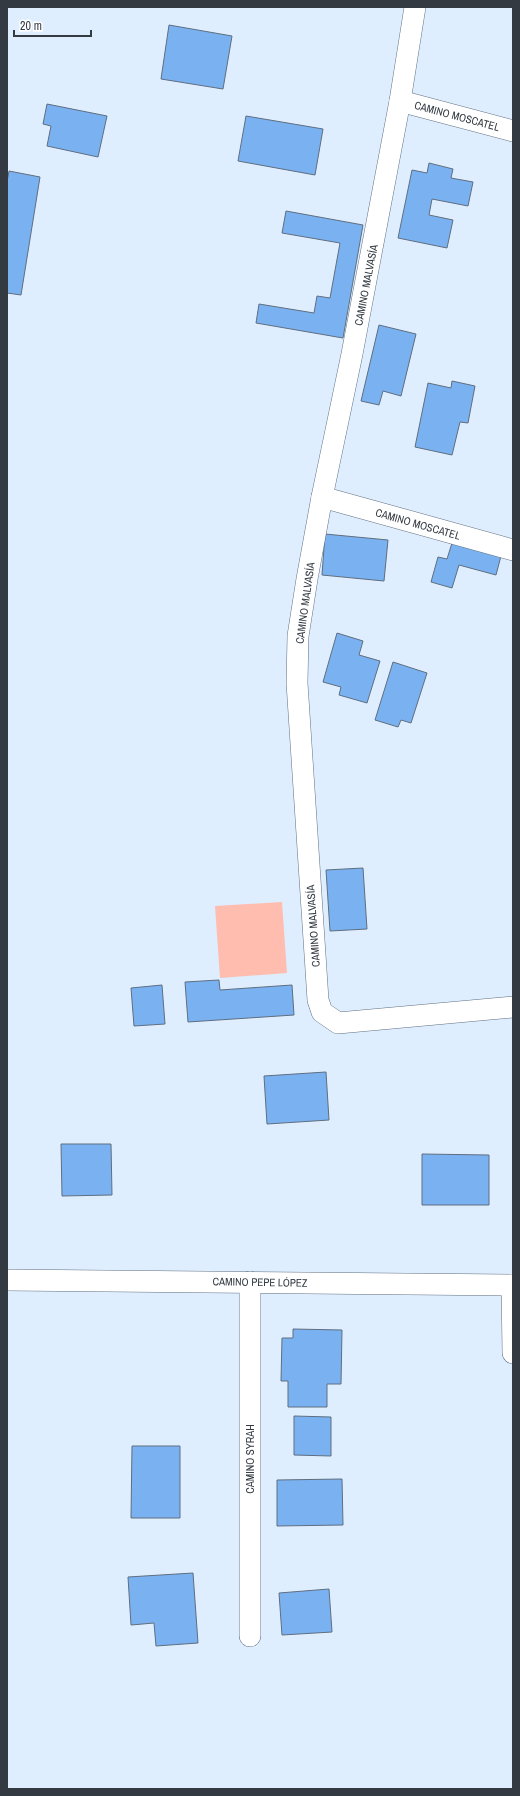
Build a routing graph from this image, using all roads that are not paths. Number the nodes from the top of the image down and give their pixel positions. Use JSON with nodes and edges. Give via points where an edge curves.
{"nodes":[{"id":1,"x":415,"y":7,"type":"edge"},
{"id":2,"x":400,"y":101,"type":"junction"},
{"id":3,"x":513,"y":131,"type":"edge"},
{"id":4,"x":322,"y":497,"type":"junction"},
{"id":5,"x":513,"y":550,"type":"edge"},
{"id":6,"x":513,"y":1007,"type":"edge"},
{"id":7,"x":7,"y":1280,"type":"edge"},
{"id":8,"x":250,"y":1282,"type":"junction"},
{"id":9,"x":513,"y":1285,"type":"edge"},
{"id":10,"x":513,"y":1353,"type":"edge"},
{"id":11,"x":250,"y":1636,"type":"dead end"}],
"edges":[{"from":1,"to":2,"type":"street","name":"CAMINO MALVASÍA"},
{"from":2,"to":3,"type":"street","name":"CAMINO MOSCATEL"},
{"from":2,"to":4,"type":"street","name":"CAMINO MALVASÍA"},
{"from":4,"to":5,"type":"street","name":"CAMINO MOSCATEL"},
{"from":4,"to":6,"type":"street","name":"CAMINO MALVASÍA","via":[[298,636],[297,684],[318,1000],[322,1012],[338,1023]]},
{"from":7,"to":8,"type":"street","name":"CAMINO PEPE LÓPEZ"},
{"from":8,"to":9,"type":"street","name":"CAMINO PEPE LÓPEZ"},
{"from":8,"to":11,"type":"street","name":"CAMINO SYRAH"},
{"from":9,"to":10,"type":"street"}]}
